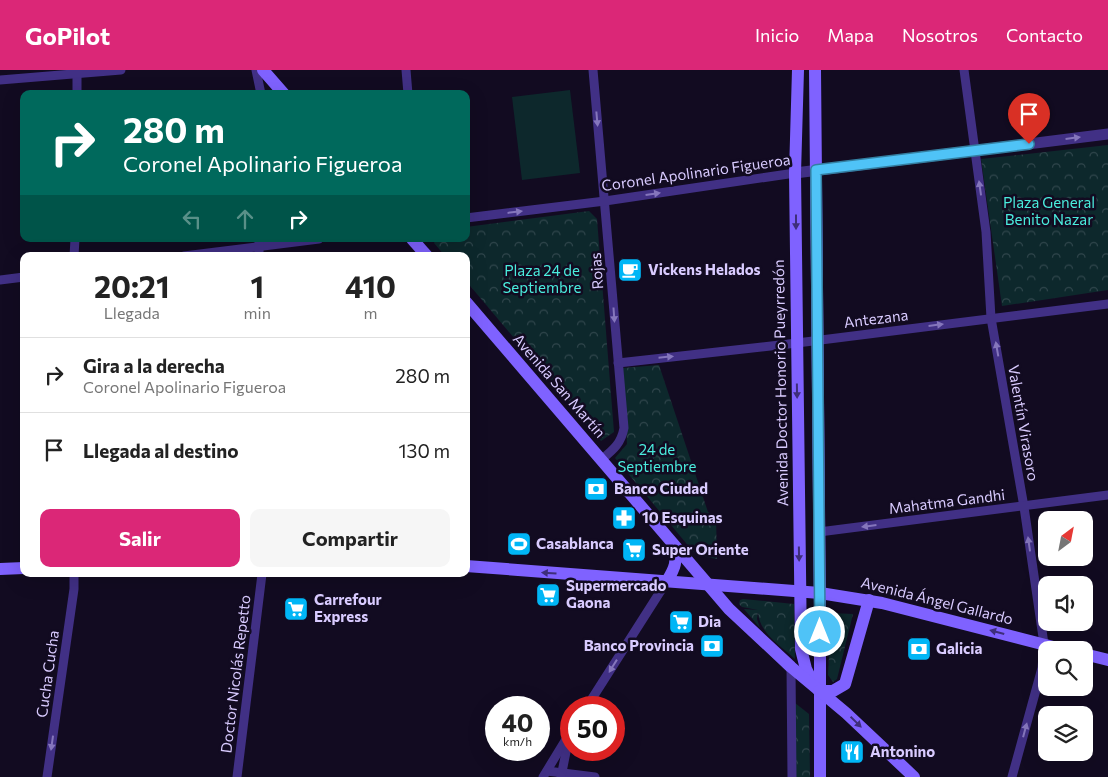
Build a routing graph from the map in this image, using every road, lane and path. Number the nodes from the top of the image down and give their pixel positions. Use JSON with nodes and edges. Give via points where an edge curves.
{"nodes":[{"id":1,"x":121,"y":70,"type":"edge"},
{"id":2,"x":256,"y":70,"type":"edge"},
{"id":3,"x":263,"y":70,"type":"edge"},
{"id":4,"x":406,"y":70,"type":"edge"},
{"id":5,"x":593,"y":70,"type":"edge"},
{"id":6,"x":798,"y":70,"type":"edge"},
{"id":7,"x":815,"y":70,"type":"edge"},
{"id":8,"x":964,"y":70,"type":"edge"},
{"id":9,"x":77,"y":72,"type":"edge"},
{"id":10,"x":0,"y":80,"type":"edge"},
{"id":11,"x":77,"y":90,"type":"edge"},
{"id":12,"x":260,"y":90,"type":"edge"},
{"id":13,"x":280,"y":90,"type":"edge"},
{"id":14,"x":408,"y":90,"type":"edge"},
{"id":15,"x":1108,"y":134,"type":"edge"},
{"id":16,"x":974,"y":151,"type":"junction"},
{"id":17,"x":816,"y":170,"type":"junction"},
{"id":18,"x":795,"y":174,"type":"junction"},
{"id":19,"x":605,"y":201,"type":"junction"},
{"id":20,"x":470,"y":218,"type":"edge"},
{"id":21,"x":259,"y":242,"type":"edge"},
{"id":22,"x":414,"y":242,"type":"edge"},
{"id":23,"x":205,"y":252,"type":"edge"},
{"id":24,"x":423,"y":252,"type":"edge"},
{"id":25,"x":20,"y":278,"type":"edge"},
{"id":26,"x":0,"y":280,"type":"edge"},
{"id":27,"x":1108,"y":304,"type":"edge"},
{"id":28,"x":470,"y":307,"type":"edge"},
{"id":29,"x":991,"y":318,"type":"junction"},
{"id":30,"x":818,"y":340,"type":"junction"},
{"id":31,"x":797,"y":343,"type":"junction"},
{"id":32,"x":618,"y":362,"type":"junction"},
{"id":33,"x":601,"y":460,"type":"junction"},
{"id":34,"x":1108,"y":495,"type":"edge"},
{"id":35,"x":1024,"y":507,"type":"junction"},
{"id":36,"x":820,"y":532,"type":"junction"},
{"id":37,"x":671,"y":542,"type":"junction"},
{"id":38,"x":470,"y":566,"type":"edge"},
{"id":39,"x":20,"y":568,"type":"edge"},
{"id":40,"x":0,"y":569,"type":"edge"},
{"id":41,"x":74,"y":577,"type":"edge"},
{"id":42,"x":262,"y":577,"type":"edge"},
{"id":43,"x":667,"y":581,"type":"junction"},
{"id":44,"x":705,"y":583,"type":"junction"},
{"id":45,"x":800,"y":591,"type":"junction"},
{"id":46,"x":820,"y":592,"type":"junction"},
{"id":47,"x":869,"y":600,"type":"junction"},
{"id":48,"x":1044,"y":641,"type":"edge"},
{"id":49,"x":1038,"y":642,"type":"edge"},
{"id":50,"x":1093,"y":656,"type":"edge"},
{"id":51,"x":1108,"y":660,"type":"edge"},
{"id":52,"x":791,"y":667,"type":"junction"},
{"id":53,"x":1038,"y":683,"type":"edge"},
{"id":54,"x":819,"y":691,"type":"junction"},
{"id":55,"x":594,"y":696,"type":"edge"},
{"id":56,"x":560,"y":749,"type":"edge"},
{"id":57,"x":564,"y":761,"type":"edge"},
{"id":58,"x":545,"y":774,"type":"edge"},
{"id":59,"x":561,"y":775,"type":"edge"},
{"id":60,"x":48,"y":777,"type":"edge"},
{"id":61,"x":237,"y":777,"type":"edge"},
{"id":62,"x":595,"y":777,"type":"edge"},
{"id":63,"x":792,"y":777,"type":"edge"},
{"id":64,"x":820,"y":777,"type":"edge"},
{"id":65,"x":914,"y":777,"type":"edge"},
{"id":66,"x":1012,"y":777,"type":"edge"}],
"edges":[{"from":1,"to":9,"type":"street"},
{"from":2,"to":12,"type":"street"},
{"from":3,"to":13,"type":"main road"},
{"from":4,"to":14,"type":"street"},
{"from":5,"to":19,"type":"street","name":"Rojas","one_way":true},
{"from":6,"to":18,"type":"main road","name":"Avenida Doctor Honorio Pueyrredón"},
{"from":7,"to":17,"type":"main road","name":"Avenida Doctor Honorio Pueyrredón"},
{"from":8,"to":16,"type":"street","name":"Valentín Virasoro"},
{"from":9,"to":10,"type":"street"},
{"from":9,"to":11,"type":"street"},
{"from":16,"to":15,"type":"street","name":"Coronel Apolinario Figueroa","one_way":true},
{"from":16,"to":17,"type":"street","name":"Coronel Apolinario Figueroa"},
{"from":29,"to":16,"type":"street","name":"Valentín Virasoro","one_way":true,"via":[[986,232]]},
{"from":17,"to":18,"type":"street","name":"Coronel Apolinario Figueroa"},
{"from":17,"to":30,"type":"main road","name":"Avenida Doctor Honorio Pueyrredón"},
{"from":19,"to":18,"type":"street","name":"Coronel Apolinario Figueroa","one_way":true},
{"from":18,"to":31,"type":"main road","name":"Avenida Doctor Honorio Pueyrredón","one_way":true},
{"from":20,"to":19,"type":"street","name":"Coronel Apolinario Figueroa","one_way":true},
{"from":19,"to":32,"type":"street","name":"Rojas","one_way":true},
{"from":21,"to":23,"type":"street"},
{"from":22,"to":24,"type":"main road"},
{"from":25,"to":26,"type":"street"},
{"from":27,"to":29,"type":"street","name":"Antezana"},
{"from":28,"to":33,"type":"main road","name":"Avenida San Martín"},
{"from":30,"to":29,"type":"street","name":"Antezana","one_way":true},
{"from":35,"to":29,"type":"street","name":"Valentín Virasoro","one_way":true},
{"from":30,"to":31,"type":"street","name":"Antezana"},
{"from":30,"to":36,"type":"main road","name":"Avenida Doctor Honorio Pueyrredón"},
{"from":32,"to":31,"type":"street","name":"Antezana","one_way":true},
{"from":31,"to":45,"type":"main road","name":"Avenida Doctor Honorio Pueyrredón","one_way":true},
{"from":32,"to":33,"type":"street","name":"Rojas","via":[[624,433],[617,447]]},
{"from":33,"to":37,"type":"main road","name":"Avenida San Martín"},
{"from":34,"to":35,"type":"street","name":"Mahatma Gandhi"},
{"from":35,"to":36,"type":"street","name":"Mahatma Gandhi","one_way":true},
{"from":48,"to":35,"type":"street","name":"Valentín Virasoro","one_way":true},
{"from":36,"to":46,"type":"main road","name":"Avenida Doctor Honorio Pueyrredón"},
{"from":37,"to":43,"type":"main road","via":[[676,560]]},
{"from":37,"to":44,"type":"main road","name":"Avenida San Martín"},
{"from":43,"to":38,"type":"main road","name":"Avenida Ángel Gallardo","one_way":true},
{"from":39,"to":40,"type":"main road"},
{"from":41,"to":60,"type":"street","name":"Cucha Cucha","one_way":true},
{"from":42,"to":61,"type":"street","name":"Doctor Nicolás Repetto"},
{"from":43,"to":44,"type":"main road","name":"Avenida Ángel Gallardo"},
{"from":43,"to":55,"type":"street","one_way":true},
{"from":44,"to":45,"type":"main road","name":"Avenida Ángel Gallardo"},
{"from":44,"to":52,"type":"main road","name":"Avenida San Martín","via":[[729,610]]},
{"from":45,"to":46,"type":"main road","name":"Avenida Ángel Gallardo"},
{"from":45,"to":54,"type":"main road","name":"Avenida Doctor Honorio Pueyrredón","via":[[800,650],[806,669]]},
{"from":46,"to":47,"type":"main road","name":"Avenida Ángel Gallardo"},
{"from":46,"to":54,"type":"main road","name":"Avenida Doctor Honorio Pueyrredón"},
{"from":49,"to":47,"type":"main road","name":"Avenida Ángel Gallardo","one_way":true},
{"from":47,"to":54,"type":"main road","via":[[845,684],[833,691]]},
{"from":50,"to":51,"type":"main road"},
{"from":52,"to":54,"type":"main road","name":"Avenida San Martín"},
{"from":52,"to":63,"type":"street"},
{"from":66,"to":53,"type":"street","name":"Valentín Virasoro","one_way":true},
{"from":54,"to":64,"type":"main road","name":"Avenida Doctor Honorio Pueyrredón"},
{"from":54,"to":65,"type":"main road","name":"Avenida San Martín","one_way":true},
{"from":56,"to":58,"type":"street"},
{"from":57,"to":59,"type":"street"},
{"from":58,"to":59,"type":"street"},
{"from":59,"to":62,"type":"street"}]}
